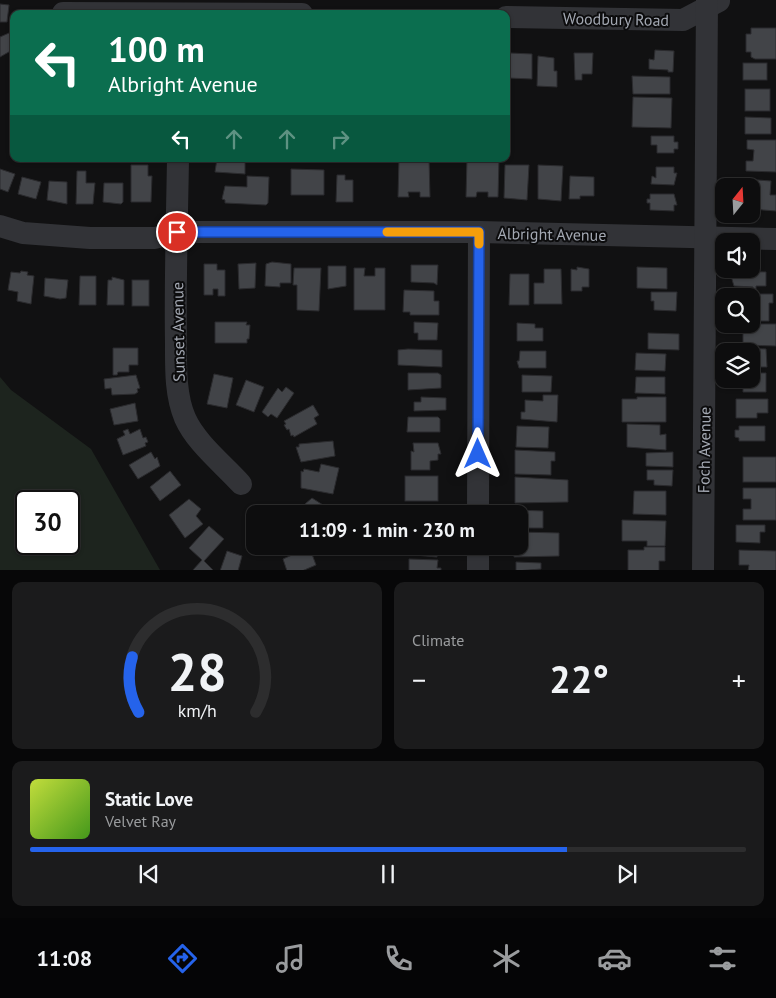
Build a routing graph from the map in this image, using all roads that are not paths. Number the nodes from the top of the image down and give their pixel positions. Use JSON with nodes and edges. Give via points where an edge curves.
{"nodes":[{"id":1,"x":712,"y":2,"type":"edge"},
{"id":2,"x":180,"y":9,"type":"edge"},
{"id":3,"x":151,"y":10,"type":"edge"},
{"id":4,"x":204,"y":10,"type":"edge"},
{"id":5,"x":510,"y":17,"type":"edge"},
{"id":6,"x":178,"y":162,"type":"edge"},
{"id":7,"x":0,"y":226,"type":"edge"},
{"id":8,"x":177,"y":232,"type":"junction"},
{"id":9,"x":479,"y":232,"type":"junction"},
{"id":10,"x":707,"y":238,"type":"junction"},
{"id":11,"x":776,"y":239,"type":"edge"},
{"id":12,"x":241,"y":484,"type":"dead end"},
{"id":13,"x":478,"y":505,"type":"edge"},
{"id":14,"x":478,"y":555,"type":"edge"},
{"id":15,"x":478,"y":570,"type":"edge"},
{"id":16,"x":703,"y":570,"type":"edge"}],
"edges":[{"from":1,"to":5,"type":"street","name":"Woodbury Road","via":[[683,20]]},
{"from":1,"to":10,"type":"street","name":"Foch Avenue"},
{"from":2,"to":3,"type":"street"},
{"from":2,"to":4,"type":"street"},
{"from":6,"to":8,"type":"street","name":"Sunset Avenue"},
{"from":7,"to":8,"type":"street","name":"Albright Avenue","via":[[23,233],[90,238],[155,238]]},
{"from":8,"to":9,"type":"street","name":"Albright Avenue"},
{"from":8,"to":12,"type":"street","name":"Sunset Avenue","via":[[176,376],[180,401],[185,418],[199,439]]},
{"from":9,"to":10,"type":"street","name":"Albright Avenue"},
{"from":9,"to":13,"type":"street"},
{"from":10,"to":11,"type":"street","name":"Albright Avenue"},
{"from":10,"to":16,"type":"street","name":"Foch Avenue"},
{"from":14,"to":15,"type":"street"}]}
